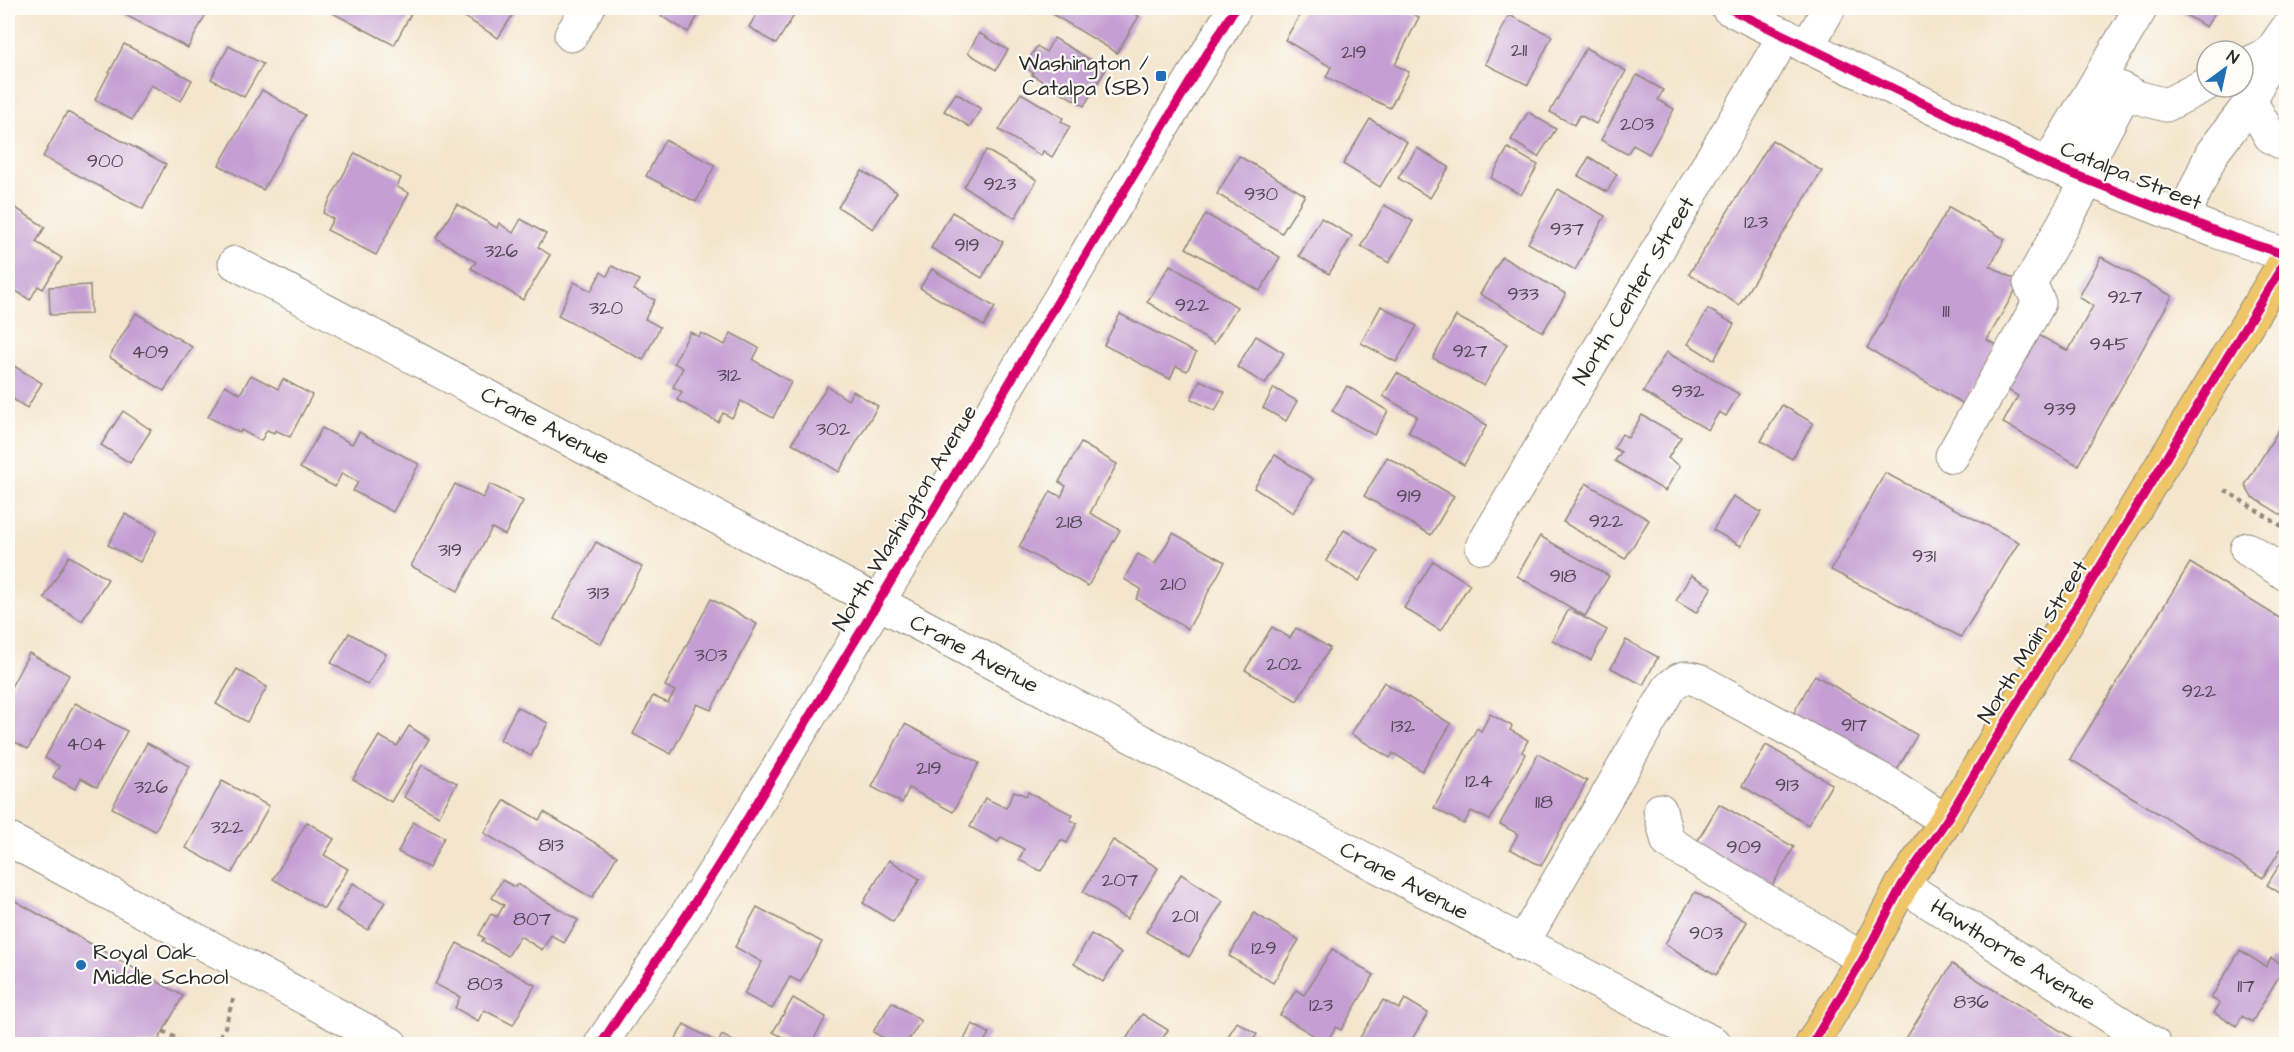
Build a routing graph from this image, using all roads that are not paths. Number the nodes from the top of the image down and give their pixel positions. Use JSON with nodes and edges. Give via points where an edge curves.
{"nodes":[{"id":1,"x":588,"y":8,"type":"edge"},
{"id":2,"x":1235,"y":8,"type":"edge"},
{"id":3,"x":1728,"y":8,"type":"edge"},
{"id":4,"x":1828,"y":8,"type":"edge"},
{"id":5,"x":2141,"y":8,"type":"edge"},
{"id":6,"x":572,"y":35,"type":"dead end"},
{"id":7,"x":1796,"y":41,"type":"junction"},
{"id":8,"x":2266,"y":50,"type":"edge"},
{"id":9,"x":2112,"y":85,"type":"junction"},
{"id":10,"x":2195,"y":90,"type":"edge"},
{"id":11,"x":2251,"y":102,"type":"junction"},
{"id":12,"x":2286,"y":145,"type":"edge"},
{"id":13,"x":2048,"y":164,"type":"junction"},
{"id":14,"x":2084,"y":179,"type":"junction"},
{"id":15,"x":2183,"y":218,"type":"junction"},
{"id":16,"x":2286,"y":255,"type":"edge"},
{"id":17,"x":2286,"y":260,"type":"edge"},
{"id":18,"x":235,"y":263,"type":"dead end"},
{"id":19,"x":1952,"y":456,"type":"dead end"},
{"id":20,"x":1482,"y":547,"type":"dead end"},
{"id":21,"x":2247,"y":549,"type":"dead end"},
{"id":22,"x":2286,"y":574,"type":"edge"},
{"id":23,"x":878,"y":603,"type":"junction"},
{"id":24,"x":1660,"y":810,"type":"dead end"},
{"id":25,"x":1946,"y":821,"type":"junction"},
{"id":26,"x":8,"y":839,"type":"edge"},
{"id":27,"x":1902,"y":885,"type":"junction"},
{"id":28,"x":1522,"y":944,"type":"junction"},
{"id":29,"x":1863,"y":958,"type":"junction"},
{"id":30,"x":391,"y":1044,"type":"edge"},
{"id":31,"x":601,"y":1044,"type":"edge"},
{"id":32,"x":1715,"y":1044,"type":"edge"},
{"id":33,"x":1812,"y":1044,"type":"edge"},
{"id":34,"x":2154,"y":1044,"type":"edge"}],
"edges":[{"from":1,"to":6,"type":"street"},
{"from":2,"to":23,"type":"street","name":"North Washington Avenue"},
{"from":3,"to":7,"type":"street","name":"Catalpa Street"},
{"from":4,"to":7,"type":"street","name":"North Center Street"},
{"from":5,"to":9,"type":"street"},
{"from":7,"to":13,"type":"street","name":"Catalpa Street"},
{"from":7,"to":20,"type":"street","name":"North Center Street"},
{"from":8,"to":11,"type":"street"},
{"from":9,"to":10,"type":"street","via":[[2166,105]]},
{"from":9,"to":13,"type":"street"},
{"from":9,"to":14,"type":"street"},
{"from":11,"to":12,"type":"street","via":[[2270,136]]},
{"from":11,"to":15,"type":"street","via":[[2212,153]]},
{"from":13,"to":14,"type":"street","name":"Catalpa Street"},
{"from":14,"to":15,"type":"street","name":"Catalpa Street"},
{"from":14,"to":19,"type":"street","via":[[2030,283],[2039,303]]},
{"from":15,"to":16,"type":"street","name":"Catalpa Street"},
{"from":17,"to":25,"type":"main road","name":"North Main Street"},
{"from":18,"to":23,"type":"street","name":"Crane Avenue"},
{"from":21,"to":22,"type":"street"},
{"from":23,"to":28,"type":"street","name":"Crane Avenue"},
{"from":23,"to":31,"type":"street","name":"North Washington Avenue","via":[[726,853]]},
{"from":24,"to":29,"type":"street","via":[[1668,842]]},
{"from":25,"to":27,"type":"main road","name":"North Main Street"},
{"from":25,"to":28,"type":"street","via":[[1889,784],[1698,680],[1678,679],[1669,688]]},
{"from":26,"to":30,"type":"street"},
{"from":27,"to":29,"type":"main road","name":"North Main Street"},
{"from":27,"to":34,"type":"street","name":"Hawthorne Avenue"},
{"from":28,"to":32,"type":"street","name":"Crane Avenue"},
{"from":29,"to":33,"type":"main road","name":"North Main Street"}]}
